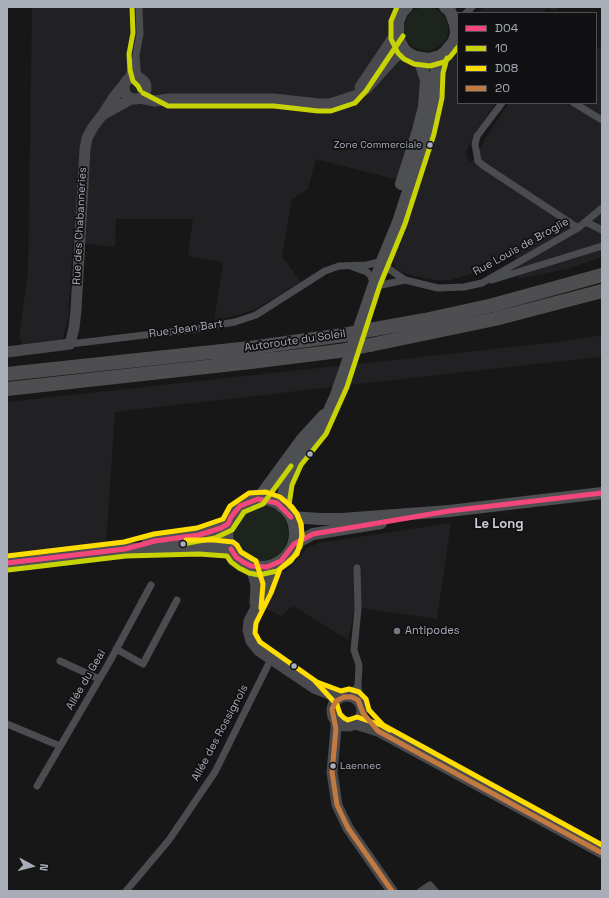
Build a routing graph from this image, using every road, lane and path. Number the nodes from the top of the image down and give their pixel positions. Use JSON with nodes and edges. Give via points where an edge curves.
{"nodes":[{"id":1,"x":139,"y":7,"type":"edge"},
{"id":2,"x":407,"y":7,"type":"edge"},
{"id":3,"x":445,"y":7,"type":"edge"},
{"id":4,"x":457,"y":28,"type":"edge"},
{"id":5,"x":397,"y":32,"type":"junction"},
{"id":6,"x":454,"y":47,"type":"edge"},
{"id":7,"x":136,"y":55,"type":"junction"},
{"id":8,"x":412,"y":55,"type":"junction"},
{"id":9,"x":440,"y":56,"type":"junction"},
{"id":10,"x":139,"y":78,"type":"junction"},
{"id":11,"x":125,"y":83,"type":"junction"},
{"id":12,"x":146,"y":87,"type":"junction"},
{"id":13,"x":350,"y":98,"type":"junction"},
{"id":14,"x":136,"y":99,"type":"junction"},
{"id":15,"x":169,"y":99,"type":"junction"},
{"id":16,"x":501,"y":104,"type":"edge"},
{"id":17,"x":576,"y":104,"type":"edge"},
{"id":18,"x":103,"y":114,"type":"junction"},
{"id":19,"x":602,"y":120,"type":"edge"},
{"id":20,"x":602,"y":208,"type":"edge"},
{"id":21,"x":599,"y":215,"type":"edge"},
{"id":22,"x":586,"y":222,"type":"junction"},
{"id":23,"x":578,"y":228,"type":"junction"},
{"id":24,"x":602,"y":230,"type":"edge"},
{"id":25,"x":602,"y":246,"type":"edge"},
{"id":26,"x":382,"y":261,"type":"junction"},
{"id":27,"x":351,"y":266,"type":"junction"},
{"id":28,"x":602,"y":275,"type":"edge"},
{"id":29,"x":405,"y":280,"type":"junction"},
{"id":30,"x":482,"y":283,"type":"junction"},
{"id":31,"x":373,"y":285,"type":"junction"},
{"id":32,"x":602,"y":290,"type":"edge"},
{"id":33,"x":70,"y":344,"type":"junction"},
{"id":34,"x":7,"y":352,"type":"edge"},
{"id":35,"x":7,"y":374,"type":"edge"},
{"id":36,"x":7,"y":389,"type":"edge"},
{"id":37,"x":330,"y":409,"type":"junction"},
{"id":38,"x":602,"y":493,"type":"edge"},
{"id":39,"x":258,"y":499,"type":"junction"},
{"id":40,"x":282,"y":507,"type":"junction"},
{"id":41,"x":449,"y":511,"type":"junction"},
{"id":42,"x":291,"y":518,"type":"junction"},
{"id":43,"x":228,"y":524,"type":"junction"},
{"id":44,"x":294,"y":544,"type":"junction"},
{"id":45,"x":125,"y":549,"type":"junction"},
{"id":46,"x":231,"y":550,"type":"junction"},
{"id":47,"x":7,"y":563,"type":"edge"},
{"id":48,"x":274,"y":565,"type":"junction"},
{"id":49,"x":251,"y":566,"type":"junction"},
{"id":50,"x":357,"y":568,"type":"dead end"},
{"id":51,"x":151,"y":585,"type":"dead end"},
{"id":52,"x":177,"y":600,"type":"dead end"},
{"id":53,"x":253,"y":612,"type":"junction"},
{"id":54,"x":116,"y":649,"type":"junction"},
{"id":55,"x":271,"y":659,"type":"junction"},
{"id":56,"x":60,"y":661,"type":"dead end"},
{"id":57,"x":99,"y":679,"type":"junction"},
{"id":58,"x":358,"y":686,"type":"junction"},
{"id":59,"x":314,"y":688,"type":"junction"},
{"id":60,"x":344,"y":697,"type":"junction"},
{"id":61,"x":361,"y":708,"type":"junction"},
{"id":62,"x":332,"y":709,"type":"junction"},
{"id":63,"x":336,"y":721,"type":"junction"},
{"id":64,"x":7,"y":724,"type":"edge"},
{"id":65,"x":352,"y":726,"type":"junction"},
{"id":66,"x":378,"y":731,"type":"junction"},
{"id":67,"x":60,"y":746,"type":"junction"},
{"id":68,"x":334,"y":758,"type":"junction"},
{"id":69,"x":37,"y":786,"type":"dead end"},
{"id":70,"x":602,"y":852,"type":"edge"},
{"id":71,"x":126,"y":891,"type":"edge"},
{"id":72,"x":392,"y":891,"type":"edge"},
{"id":73,"x":422,"y":891,"type":"edge"},
{"id":74,"x":435,"y":891,"type":"edge"}],
"edges":[{"from":1,"to":7,"type":"street","via":[[140,34]]},
{"from":2,"to":5,"type":"main road","via":[[400,17]]},
{"from":3,"to":4,"type":"main road","via":[[450,11]]},
{"from":4,"to":6,"type":"main road"},
{"from":5,"to":8,"type":"main road","via":[[400,44]]},
{"from":5,"to":13,"type":"street"},
{"from":6,"to":9,"type":"main road"},
{"from":7,"to":10,"type":"street"},
{"from":7,"to":11,"type":"street"},
{"from":8,"to":9,"type":"main road","via":[[428,59]]},
{"from":8,"to":13,"type":"street","via":[[396,56],[366,88]]},
{"from":8,"to":26,"type":"main road","via":[[421,65],[426,80],[424,107],[391,218]]},
{"from":9,"to":26,"type":"main road","via":[[427,132],[398,222]]},
{"from":10,"to":11,"type":"street","via":[[131,78]]},
{"from":10,"to":12,"type":"street"},
{"from":11,"to":14,"type":"street","via":[[125,94]]},
{"from":11,"to":18,"type":"street","name":"Rue des Chabanneries"},
{"from":12,"to":14,"type":"street","via":[[144,95]]},
{"from":12,"to":15,"type":"street"},
{"from":13,"to":15,"type":"street","via":[[324,104],[274,99]]},
{"from":14,"to":15,"type":"street"},
{"from":14,"to":18,"type":"street","name":"Rue des Chabanneries"},
{"from":16,"to":23,"type":"street","via":[[477,136],[475,144],[478,161]]},
{"from":17,"to":19,"type":"street"},
{"from":18,"to":33,"type":"street","name":"Rue des Chabanneries","via":[[87,138],[85,149],[76,310]]},
{"from":20,"to":21,"type":"street","name":"Rue Louis de Broglie"},
{"from":21,"to":22,"type":"street","name":"Rue Louis de Broglie"},
{"from":22,"to":23,"type":"street","name":"Rue Louis de Broglie"},
{"from":22,"to":24,"type":"street"},
{"from":23,"to":30,"type":"street","name":"Rue Louis de Broglie"},
{"from":25,"to":30,"type":"street"},
{"from":26,"to":27,"type":"street","name":"Rue Jean Bart"},
{"from":26,"to":29,"type":"street","name":"Rue Louis de Broglie"},
{"from":26,"to":31,"type":"main road"},
{"from":27,"to":31,"type":"street","via":[[367,272]]},
{"from":27,"to":33,"type":"street","name":"Rue Jean Bart","via":[[339,266],[325,271],[256,315],[235,322]]},
{"from":28,"to":35,"type":"highway","name":"Autoroute du Soleil","bridge":true,"via":[[493,305],[343,335],[250,348]]},
{"from":29,"to":30,"type":"street","name":"Rue Louis de Broglie","via":[[438,288]]},
{"from":29,"to":31,"type":"street","name":"Rue Louis de Broglie"},
{"from":31,"to":37,"type":"main road"},
{"from":32,"to":36,"type":"highway","name":"Autoroute du Soleil","bridge":true,"via":[[495,319],[339,351]]},
{"from":33,"to":34,"type":"street","name":"Rue Jean Bart"},
{"from":37,"to":39,"type":"main road","via":[[302,439]]},
{"from":37,"to":40,"type":"main road","via":[[320,431],[295,461],[289,473]]},
{"from":38,"to":41,"type":"main road"},
{"from":39,"to":40,"type":"main road","via":[[271,501]]},
{"from":39,"to":43,"type":"main road","via":[[240,506]]},
{"from":40,"to":42,"type":"main road"},
{"from":41,"to":42,"type":"main road","via":[[342,519]]},
{"from":41,"to":44,"type":"main road","via":[[313,534]]},
{"from":42,"to":44,"type":"main road","via":[[294,526]]},
{"from":43,"to":45,"type":"main road","via":[[206,533],[155,541]]},
{"from":43,"to":46,"type":"main road"},
{"from":44,"to":48,"type":"main road","via":[[286,556]]},
{"from":45,"to":46,"type":"main road","via":[[199,547]]},
{"from":45,"to":47,"type":"main road"},
{"from":46,"to":49,"type":"main road","via":[[236,557]]},
{"from":48,"to":49,"type":"main road"},
{"from":48,"to":53,"type":"street"},
{"from":49,"to":53,"type":"street","via":[[256,585]]},
{"from":50,"to":58,"type":"street","via":[[358,609],[354,650],[360,665]]},
{"from":51,"to":54,"type":"street","name":"Allée du Geai"},
{"from":52,"to":54,"type":"street","via":[[143,664]]},
{"from":53,"to":55,"type":"street","via":[[248,635],[255,647]]},
{"from":54,"to":57,"type":"street","name":"Allée du Geai"},
{"from":55,"to":59,"type":"street"},
{"from":55,"to":71,"type":"street","name":"Allée des Rossignols","via":[[215,772],[169,840]]},
{"from":56,"to":57,"type":"street"},
{"from":57,"to":67,"type":"street","name":"Allée du Geai"},
{"from":58,"to":60,"type":"street"},
{"from":58,"to":61,"type":"street"},
{"from":59,"to":60,"type":"street"},
{"from":59,"to":62,"type":"street"},
{"from":60,"to":61,"type":"street","via":[[355,698]]},
{"from":60,"to":62,"type":"street"},
{"from":61,"to":65,"type":"street","via":[[359,722]]},
{"from":61,"to":66,"type":"street"},
{"from":62,"to":63,"type":"street"},
{"from":63,"to":65,"type":"street"},
{"from":63,"to":68,"type":"street"},
{"from":64,"to":67,"type":"street"},
{"from":65,"to":66,"type":"street"},
{"from":65,"to":68,"type":"street"},
{"from":66,"to":70,"type":"street"},
{"from":67,"to":69,"type":"street","name":"Allée du Geai"},
{"from":68,"to":72,"type":"street","via":[[333,783],[342,816],[359,846]]},
{"from":73,"to":74,"type":"street","via":[[430,885]]}]}
